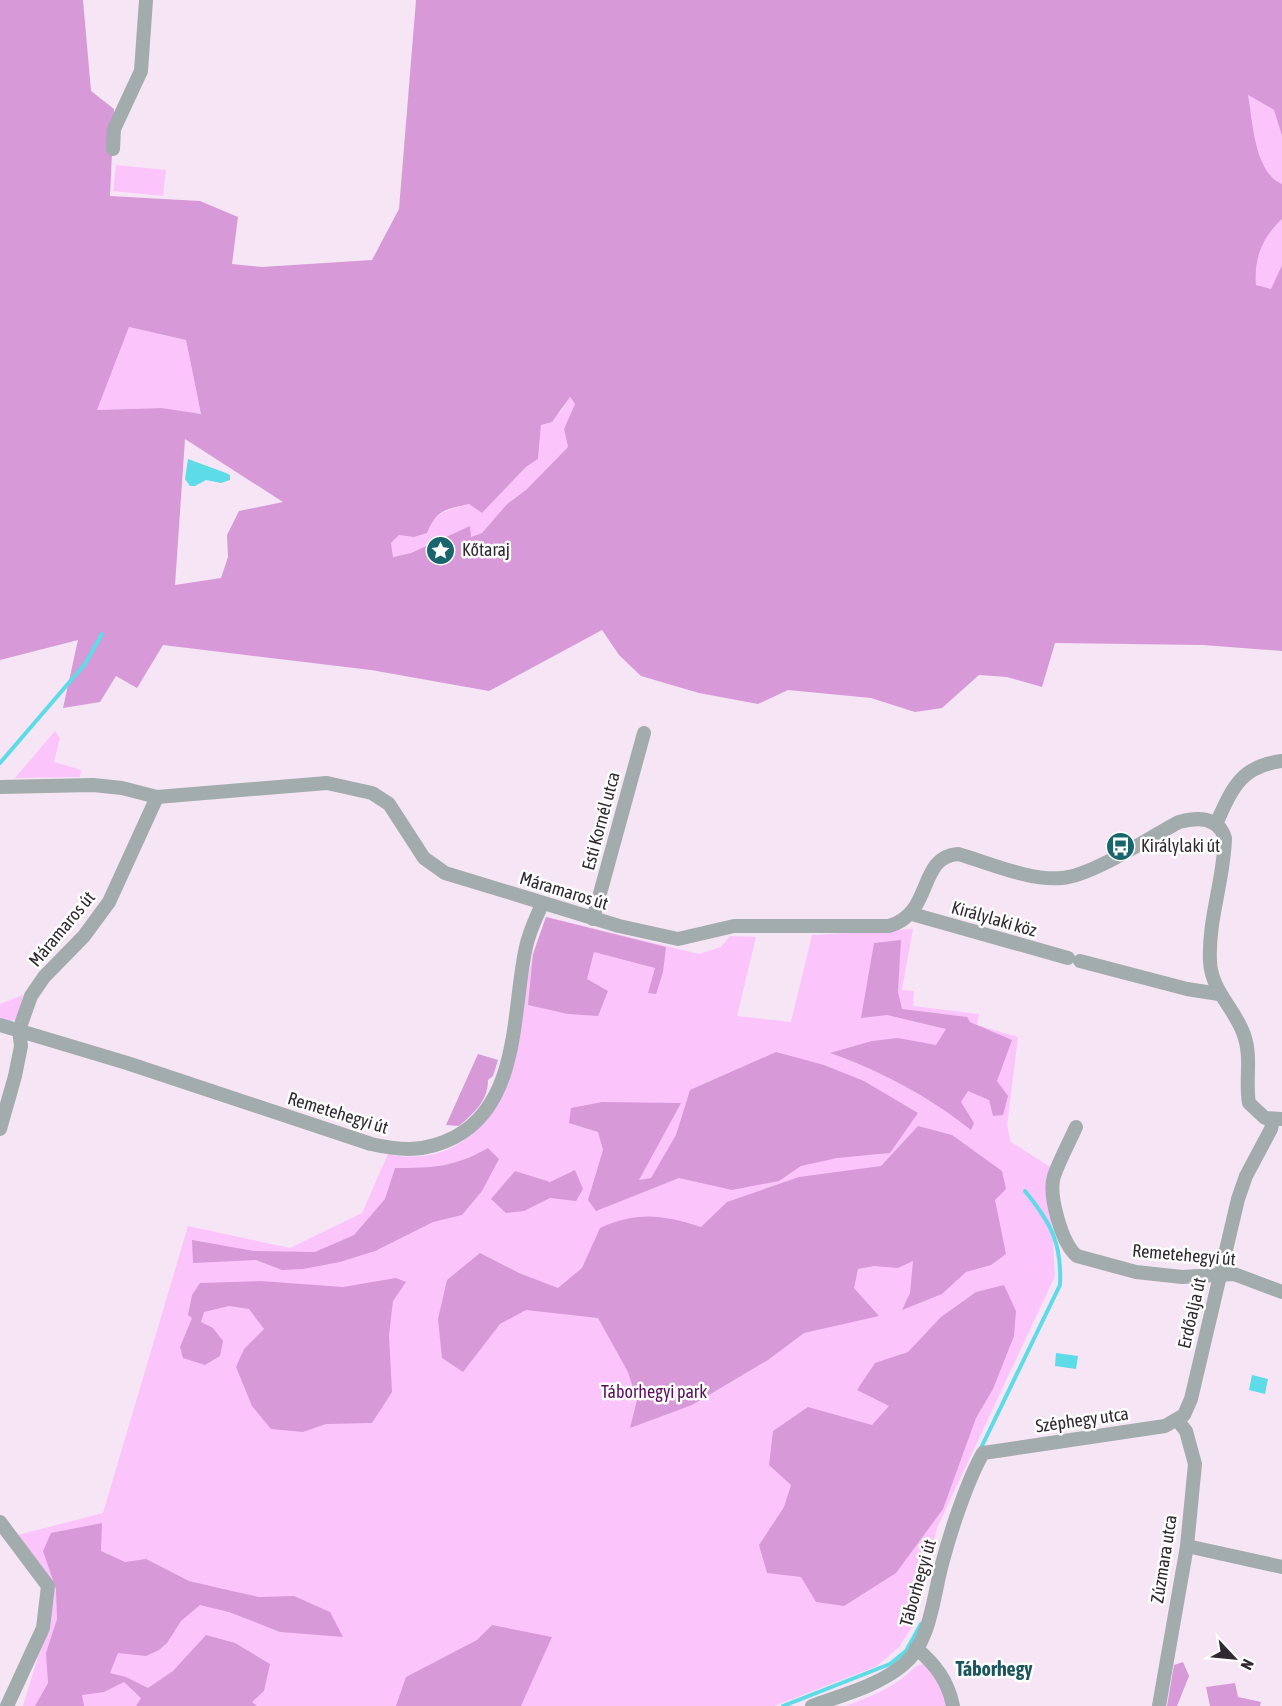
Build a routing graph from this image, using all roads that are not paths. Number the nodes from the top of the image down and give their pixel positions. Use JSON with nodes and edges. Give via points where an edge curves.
{"nodes":[{"id":1,"x":146,"y":0,"type":"edge"},
{"id":2,"x":113,"y":149,"type":"dead end"},
{"id":3,"x":644,"y":733,"type":"dead end"},
{"id":4,"x":1282,"y":761,"type":"edge"},
{"id":5,"x":0,"y":787,"type":"edge"},
{"id":6,"x":157,"y":798,"type":"junction"},
{"id":7,"x":1216,"y":824,"type":"junction"},
{"id":8,"x":542,"y":904,"type":"junction"},
{"id":9,"x":912,"y":914,"type":"junction"},
{"id":10,"x":593,"y":919,"type":"junction"},
{"id":11,"x":1219,"y":994,"type":"junction"},
{"id":12,"x":0,"y":1025,"type":"edge"},
{"id":13,"x":19,"y":1030,"type":"junction"},
{"id":14,"x":1278,"y":1119,"type":"edge"},
{"id":15,"x":1076,"y":1127,"type":"dead end"},
{"id":16,"x":0,"y":1129,"type":"edge"},
{"id":17,"x":1219,"y":1274,"type":"junction"},
{"id":18,"x":1282,"y":1292,"type":"edge"},
{"id":19,"x":1178,"y":1421,"type":"junction"},
{"id":20,"x":990,"y":1451,"type":"joint"},
{"id":21,"x":0,"y":1522,"type":"edge"},
{"id":22,"x":1187,"y":1546,"type":"junction"},
{"id":23,"x":1282,"y":1567,"type":"edge"},
{"id":24,"x":916,"y":1648,"type":"junction"},
{"id":25,"x":7,"y":1706,"type":"edge"},
{"id":26,"x":812,"y":1706,"type":"edge"},
{"id":27,"x":953,"y":1706,"type":"edge"},
{"id":28,"x":1159,"y":1706,"type":"edge"}],
"edges":[{"from":1,"to":2,"type":"street","via":[[141,71],[114,129]]},
{"from":3,"to":10,"type":"street","name":"Esti Kornél utca"},
{"from":4,"to":7,"type":"street","via":[[1266,763],[1245,774]]},
{"from":5,"to":6,"type":"street","via":[[93,785]]},
{"from":6,"to":8,"type":"street","name":"Máramaros út","via":[[327,783],[372,793],[389,804],[424,858],[445,873]]},
{"from":6,"to":13,"type":"street","name":"Máramaros út","via":[[109,902],[84,936],[44,977]]},
{"from":7,"to":9,"type":"street","via":[[1198,818],[1179,822],[1089,870],[1062,878],[950,855],[933,866]]},
{"from":7,"to":11,"type":"street","via":[[1225,837],[1210,946],[1212,975]]},
{"from":8,"to":10,"type":"street","name":"Máramaros út"},
{"from":8,"to":13,"type":"street","name":"Remetehegyi út","via":[[526,944],[507,1062],[497,1093],[474,1124],[439,1145],[410,1150],[371,1144]]},
{"from":9,"to":10,"type":"street","name":"Máramaros út","via":[[889,926],[734,926],[678,939]]},
{"from":9,"to":11,"type":"street","name":"Királylaki köz"},
{"from":11,"to":14,"type":"street","via":[[1245,1037],[1249,1103],[1265,1118]]},
{"from":12,"to":13,"type":"street","name":"Remetehegyi út"},
{"from":13,"to":16,"type":"street","name":"Máramaros út","via":[[21,1046]]},
{"from":14,"to":17,"type":"street","name":"Erdőalja út","via":[[1246,1176]]},
{"from":15,"to":17,"type":"street","name":"Remetehegyi út","via":[[1054,1178],[1053,1192],[1070,1250],[1077,1256],[1136,1272],[1182,1277]]},
{"from":17,"to":18,"type":"street","name":"Remetehegyi út","via":[[1234,1274]]},
{"from":17,"to":19,"type":"street","name":"Erdőalja út","via":[[1191,1399]]},
{"from":19,"to":20,"type":"street","name":"Széphegy utca"},
{"from":19,"to":22,"type":"street","name":"Zúzmara utca","via":[[1186,1431],[1195,1464]]},
{"from":20,"to":24,"type":"street","name":"Táborhegyi út","via":[[979,1460],[950,1537],[930,1617]]},
{"from":21,"to":25,"type":"street","via":[[48,1586],[43,1628]]},
{"from":22,"to":23,"type":"street"},
{"from":22,"to":28,"type":"street","name":"Zúzmara utca"},
{"from":24,"to":26,"type":"street","name":"Táborhegyi út","via":[[905,1664],[889,1676]]},
{"from":24,"to":27,"type":"street","via":[[940,1671]]}]}
